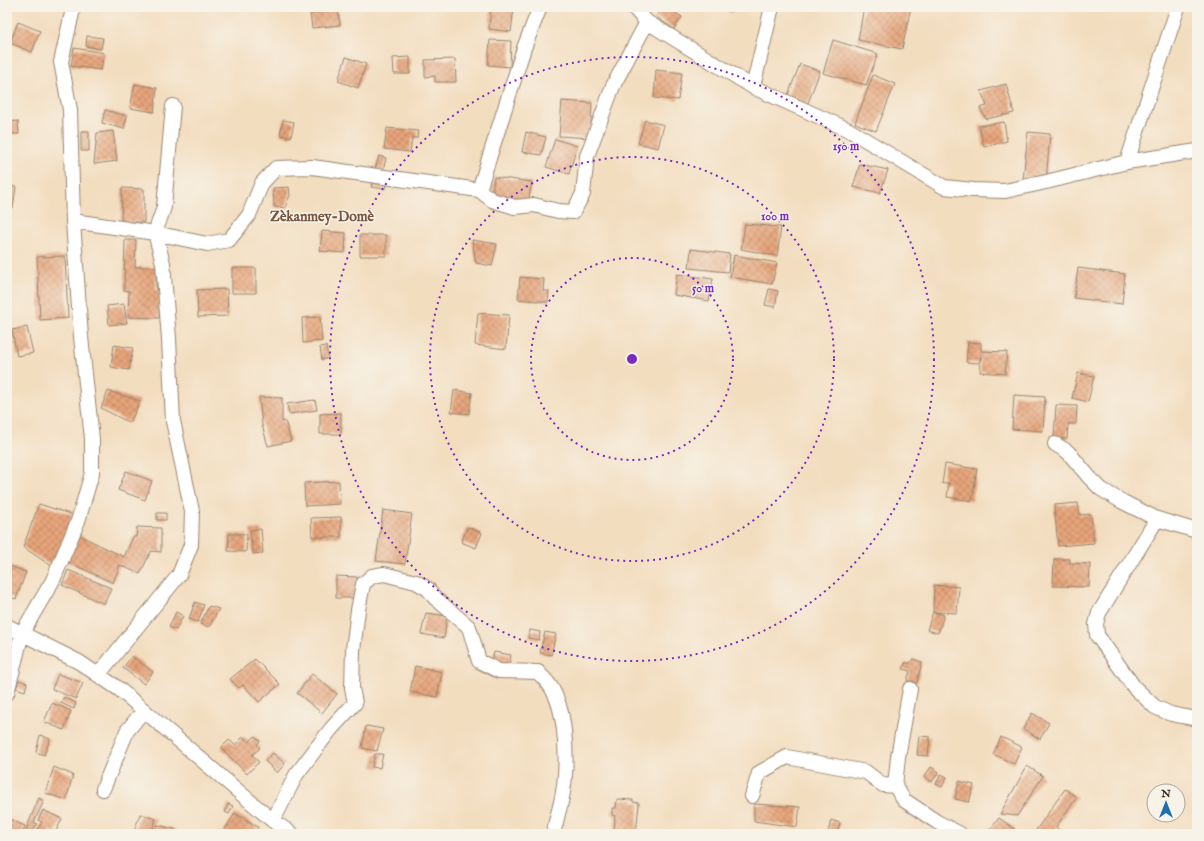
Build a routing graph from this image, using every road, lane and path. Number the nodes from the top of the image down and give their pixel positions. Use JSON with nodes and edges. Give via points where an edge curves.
{"nodes":[{"id":1,"x":71,"y":7,"type":"edge"},
{"id":2,"x":540,"y":7,"type":"edge"},
{"id":3,"x":633,"y":7,"type":"edge"},
{"id":4,"x":772,"y":7,"type":"edge"},
{"id":5,"x":1178,"y":7,"type":"edge"},
{"id":6,"x":648,"y":22,"type":"junction"},
{"id":7,"x":753,"y":87,"type":"junction"},
{"id":8,"x":173,"y":106,"type":"dead end"},
{"id":9,"x":1197,"y":151,"type":"edge"},
{"id":10,"x":1127,"y":162,"type":"junction"},
{"id":11,"x":479,"y":190,"type":"junction"},
{"id":12,"x":73,"y":221,"type":"junction"},
{"id":13,"x":155,"y":233,"type":"junction"},
{"id":14,"x":1055,"y":444,"type":"dead end"},
{"id":15,"x":1157,"y":519,"type":"junction"},
{"id":16,"x":1197,"y":531,"type":"edge"},
{"id":17,"x":7,"y":626,"type":"edge"},
{"id":18,"x":22,"y":633,"type":"junction"},
{"id":19,"x":98,"y":675,"type":"junction"},
{"id":20,"x":910,"y":689,"type":"dead end"},
{"id":21,"x":7,"y":693,"type":"edge"},
{"id":22,"x":144,"y":710,"type":"junction"},
{"id":23,"x":1197,"y":719,"type":"edge"},
{"id":24,"x":895,"y":786,"type":"junction"},
{"id":25,"x":103,"y":789,"type":"dead end"},
{"id":26,"x":752,"y":796,"type":"dead end"},
{"id":27,"x":273,"y":821,"type":"junction"},
{"id":28,"x":292,"y":834,"type":"edge"},
{"id":29,"x":553,"y":834,"type":"edge"},
{"id":30,"x":960,"y":834,"type":"edge"}],
"edges":[{"from":1,"to":12,"type":"street","via":[[72,16],[61,62],[70,110]]},
{"from":2,"to":11,"type":"street","via":[[524,48]]},
{"from":3,"to":6,"type":"street"},
{"from":4,"to":7,"type":"street"},
{"from":5,"to":10,"type":"street"},
{"from":6,"to":7,"type":"street"},
{"from":6,"to":11,"type":"street","via":[[613,86],[587,156],[583,194],[574,212],[534,205],[515,207],[492,200]]},
{"from":7,"to":10,"type":"street","via":[[849,130],[944,187],[1005,190]]},
{"from":8,"to":13,"type":"street","via":[[164,208]]},
{"from":9,"to":10,"type":"street"},
{"from":11,"to":13,"type":"street","via":[[312,167],[276,168],[262,183],[249,216],[229,240],[207,244]]},
{"from":12,"to":13,"type":"street"},
{"from":12,"to":18,"type":"street","via":[[81,337],[92,439],[92,473],[78,521],[56,573]]},
{"from":13,"to":19,"type":"street","via":[[163,263],[173,422],[192,511],[191,545],[179,575]]},
{"from":14,"to":15,"type":"street","via":[[1068,452],[1101,489]]},
{"from":15,"to":16,"type":"street"},
{"from":15,"to":23,"type":"street","via":[[1099,613],[1097,635],[1134,687],[1155,707],[1171,714]]},
{"from":17,"to":18,"type":"street"},
{"from":18,"to":19,"type":"street","via":[[79,662]]},
{"from":18,"to":21,"type":"street"},
{"from":19,"to":22,"type":"street"},
{"from":20,"to":24,"type":"street"},
{"from":22,"to":25,"type":"street","via":[[127,731]]},
{"from":22,"to":27,"type":"street"},
{"from":24,"to":26,"type":"street","via":[[883,785],[866,772],[787,757],[759,773]]},
{"from":24,"to":30,"type":"street","via":[[904,800]]},
{"from":27,"to":28,"type":"street"},
{"from":27,"to":29,"type":"street","via":[[296,775],[331,729],[355,704],[352,688],[353,650],[363,584],[372,576],[384,574],[416,582],[428,589],[469,628],[479,661],[499,671],[538,672],[549,684],[560,706],[564,736],[562,796]]}]}
